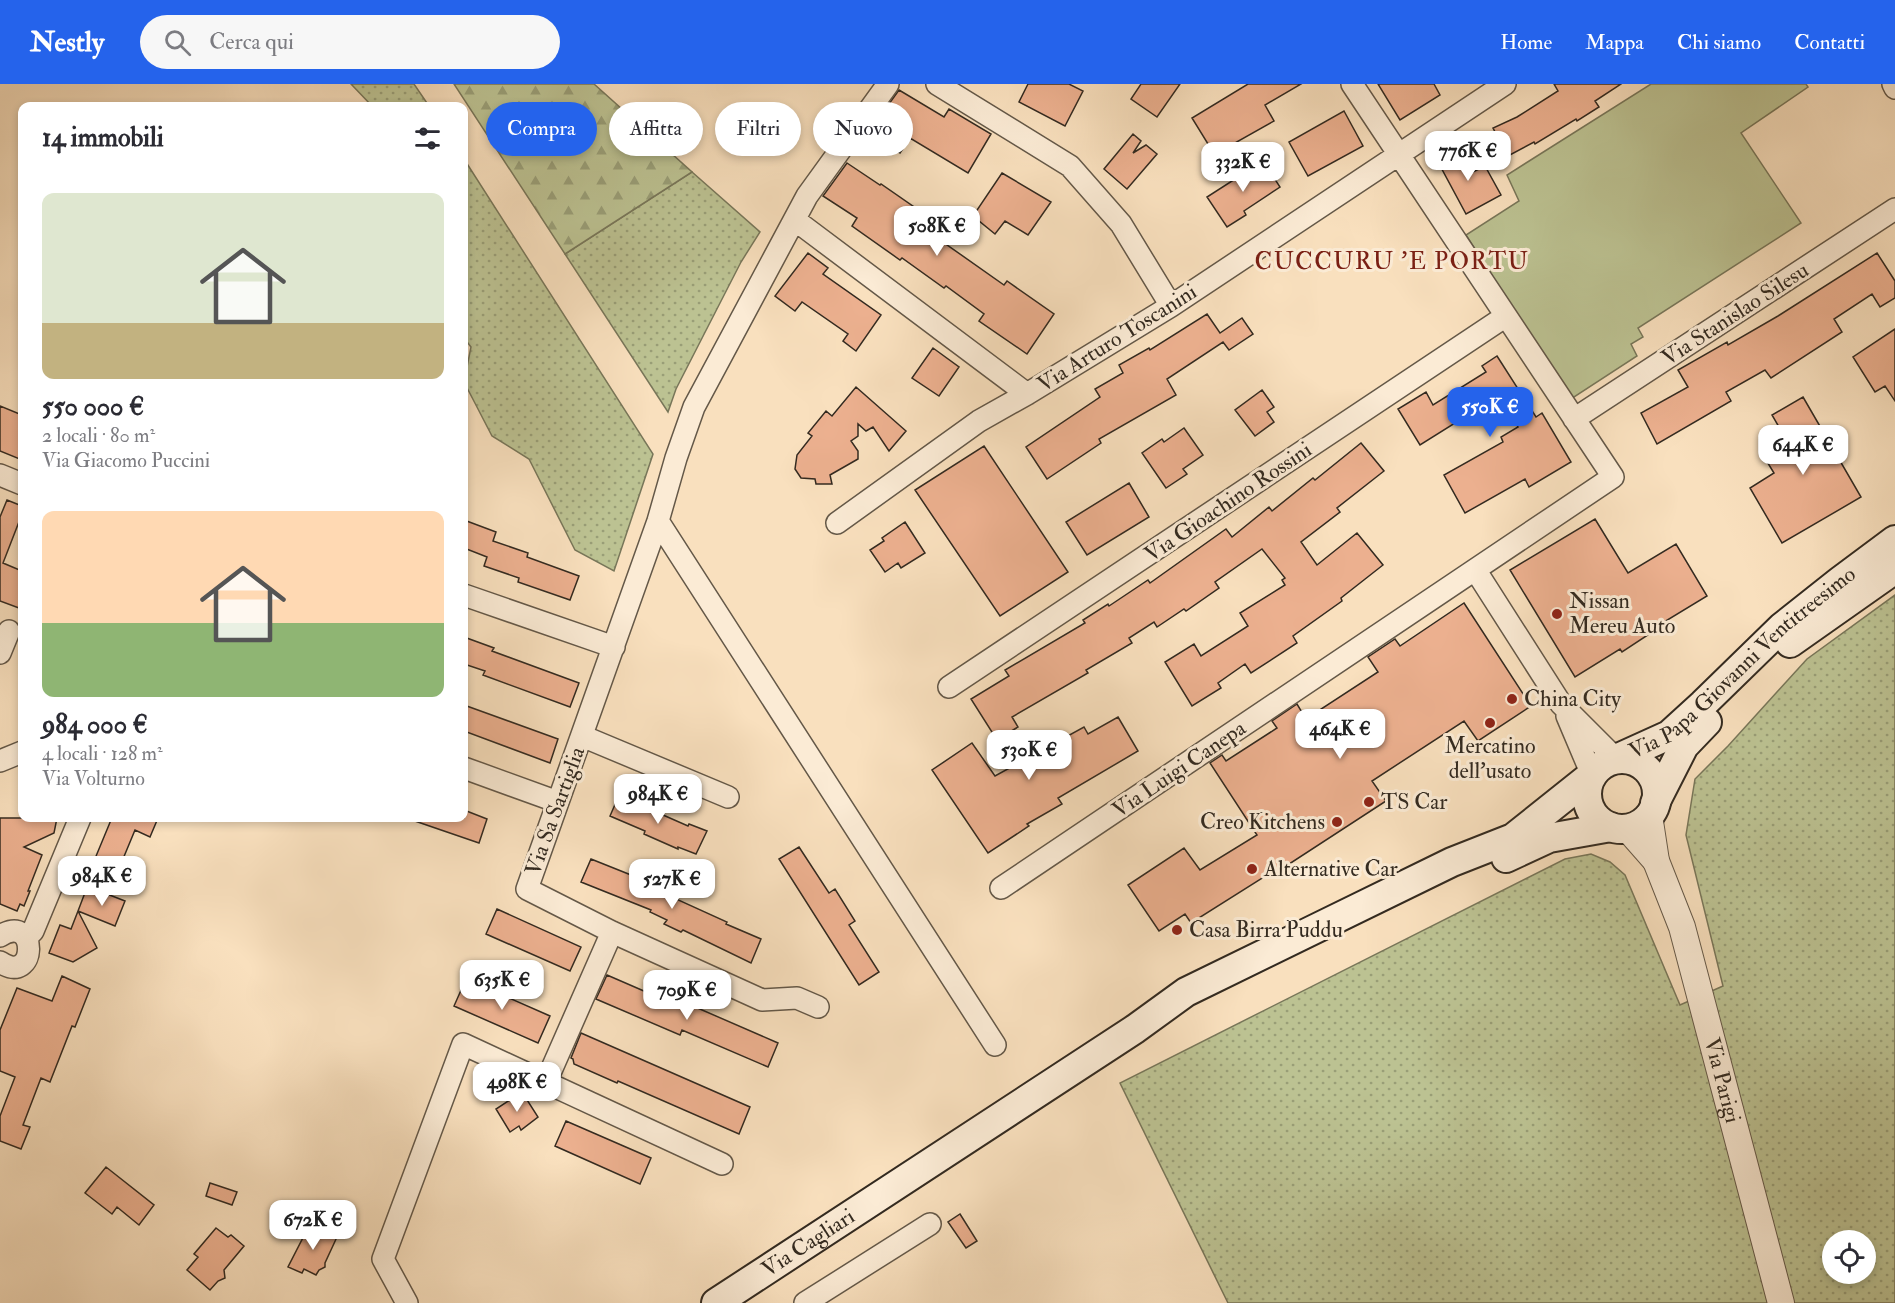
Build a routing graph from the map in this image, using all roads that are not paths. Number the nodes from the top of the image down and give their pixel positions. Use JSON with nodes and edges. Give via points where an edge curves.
{"nodes":[{"id":1,"x":888,"y":84,"type":"edge"},
{"id":2,"x":937,"y":84,"type":"edge"},
{"id":3,"x":1352,"y":84,"type":"edge"},
{"id":4,"x":1505,"y":84,"type":"edge"},
{"id":5,"x":1893,"y":84,"type":"edge"},
{"id":6,"x":1895,"y":88,"type":"edge"},
{"id":7,"x":1399,"y":155,"type":"junction"},
{"id":8,"x":1895,"y":209,"type":"edge"},
{"id":9,"x":795,"y":220,"type":"junction"},
{"id":10,"x":1171,"y":306,"type":"junction"},
{"id":11,"x":1506,"y":316,"type":"junction"},
{"id":12,"x":1026,"y":394,"type":"junction"},
{"id":13,"x":1574,"y":419,"type":"junction"},
{"id":14,"x":0,"y":475,"type":"edge"},
{"id":15,"x":18,"y":482,"type":"edge"},
{"id":16,"x":658,"y":521,"type":"junction"},
{"id":17,"x":837,"y":523,"type":"dead end"},
{"id":18,"x":1895,"y":540,"type":"edge"},
{"id":19,"x":1895,"y":569,"type":"edge"},
{"id":20,"x":1476,"y":571,"type":"junction"},
{"id":21,"x":468,"y":596,"type":"edge"},
{"id":22,"x":10,"y":631,"type":"edge"},
{"id":23,"x":614,"y":647,"type":"junction"},
{"id":24,"x":0,"y":653,"type":"edge"},
{"id":25,"x":949,"y":687,"type":"dead end"},
{"id":26,"x":1564,"y":707,"type":"junction"},
{"id":27,"x":582,"y":736,"type":"junction"},
{"id":28,"x":18,"y":754,"type":"edge"},
{"id":29,"x":1616,"y":759,"type":"junction"},
{"id":30,"x":0,"y":761,"type":"edge"},
{"id":31,"x":468,"y":769,"type":"edge"},
{"id":32,"x":1592,"y":775,"type":"junction"},
{"id":33,"x":728,"y":797,"type":"dead end"},
{"id":34,"x":558,"y":802,"type":"junction"},
{"id":35,"x":1636,"y":818,"type":"junction"},
{"id":36,"x":78,"y":822,"type":"edge"},
{"id":37,"x":1002,"y":888,"type":"dead end"},
{"id":38,"x":612,"y":932,"type":"junction"},
{"id":39,"x":0,"y":936,"type":"edge"},
{"id":40,"x":26,"y":938,"type":"junction"},
{"id":41,"x":0,"y":962,"type":"edge"},
{"id":42,"x":818,"y":1007,"type":"dead end"},
{"id":43,"x":995,"y":1045,"type":"dead end"},
{"id":44,"x":1103,"y":1049,"type":"junction"},
{"id":45,"x":546,"y":1082,"type":"junction"},
{"id":46,"x":1033,"y":1096,"type":"joint"},
{"id":47,"x":722,"y":1164,"type":"dead end"},
{"id":48,"x":930,"y":1224,"type":"dead end"},
{"id":49,"x":407,"y":1303,"type":"edge"},
{"id":50,"x":716,"y":1303,"type":"edge"},
{"id":51,"x":805,"y":1303,"type":"edge"},
{"id":52,"x":1781,"y":1303,"type":"edge"}],
"edges":[{"from":1,"to":9,"type":"street","name":"Via Sa Sartiglia","via":[[807,196]]},
{"from":2,"to":10,"type":"street","via":[[1070,166],[1121,224]]},
{"from":3,"to":7,"type":"street"},
{"from":4,"to":7,"type":"street"},
{"from":5,"to":6,"type":"street"},
{"from":7,"to":10,"type":"street","name":"Via Arturo Toscanini"},
{"from":7,"to":11,"type":"street"},
{"from":8,"to":13,"type":"street","name":"Via Stanislao Silesu"},
{"from":9,"to":12,"type":"street"},
{"from":9,"to":16,"type":"street","name":"Via Sa Sartiglia","via":[[694,407]]},
{"from":10,"to":12,"type":"street","name":"Via Arturo Toscanini"},
{"from":11,"to":13,"type":"street"},
{"from":11,"to":25,"type":"street","name":"Via Gioachino Rossini"},
{"from":12,"to":17,"type":"street","name":"Via Arturo Toscanini","via":[[979,421]]},
{"from":13,"to":20,"type":"street","name":"Via Luigi Canepa","via":[[1613,477]]},
{"from":14,"to":15,"type":"street"},
{"from":16,"to":23,"type":"street","name":"Via Sa Sartiglia"},
{"from":16,"to":43,"type":"street"},
{"from":18,"to":29,"type":"main road","name":"Via Papa Giovanni Ventitreesimo","via":[[1782,627],[1669,735]]},
{"from":19,"to":35,"type":"main road","name":"Via Papa Giovanni Ventitreesimo","via":[[1765,661],[1684,746]]},
{"from":20,"to":26,"type":"street"},
{"from":20,"to":37,"type":"street","name":"Via Luigi Canepa"},
{"from":21,"to":23,"type":"street"},
{"from":22,"to":24,"type":"street"},
{"from":23,"to":27,"type":"street","name":"Via Sa Sartiglia"},
{"from":26,"to":29,"type":"street"},
{"from":26,"to":32,"type":"street"},
{"from":27,"to":33,"type":"street"},
{"from":27,"to":34,"type":"street","name":"Via Sa Sartiglia"},
{"from":28,"to":30,"type":"street"},
{"from":29,"to":32,"type":"main road","name":"Via Papa Giovanni Ventitreesimo","via":[[1600,766]]},
{"from":29,"to":35,"type":"main road","name":"Via Papa Giovanni Ventitreesimo","via":[[1638,763],[1654,780],[1656,791]]},
{"from":31,"to":34,"type":"street"},
{"from":32,"to":35,"type":"main road","via":[[1587,796],[1594,815],[1602,822]]},
{"from":32,"to":44,"type":"main road","name":"Via Papa Giovanni Ventitreesimo","via":[[1513,838],[1452,862],[1186,992]]},
{"from":34,"to":38,"type":"street","name":"Via Sa Sartiglia","via":[[527,889]]},
{"from":35,"to":44,"type":"main road","name":"Via Papa Giovanni Ventitreesimo","via":[[1549,838],[1158,1028]]},
{"from":35,"to":52,"type":"street","name":"Via Parigi","via":[[1683,927]]},
{"from":36,"to":40,"type":"street","via":[[33,932]]},
{"from":38,"to":42,"type":"street","via":[[762,1000],[797,999]]},
{"from":38,"to":45,"type":"street"},
{"from":39,"to":40,"type":"street","via":[[10,931]]},
{"from":40,"to":41,"type":"street","via":[[30,949],[26,960],[16,967]]},
{"from":44,"to":46,"type":"main road","name":"Via Papa Giovanni Ventitreesimo"},
{"from":45,"to":47,"type":"street"},
{"from":45,"to":49,"type":"street","via":[[463,1044],[383,1258]]},
{"from":46,"to":50,"type":"main road","name":"Via Cagliari"},
{"from":48,"to":51,"type":"street"}]}
